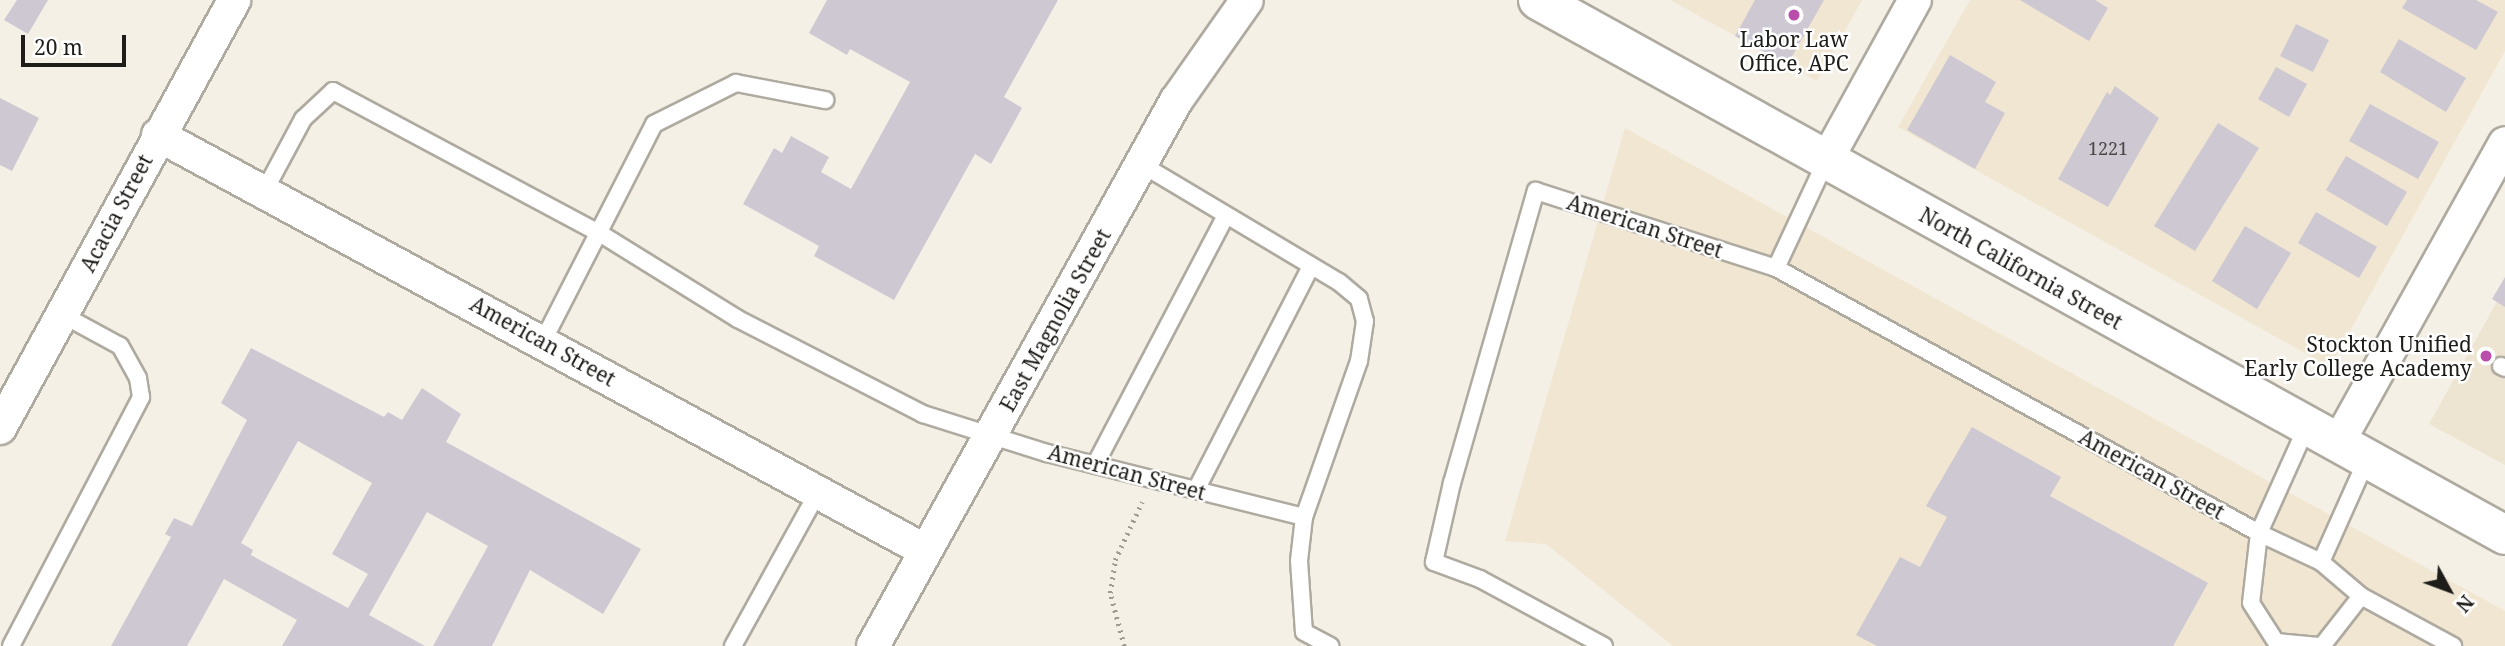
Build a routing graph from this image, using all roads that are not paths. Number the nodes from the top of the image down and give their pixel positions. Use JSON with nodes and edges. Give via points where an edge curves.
{"nodes":[{"id":1,"x":234,"y":0,"type":"edge"},
{"id":2,"x":1247,"y":0,"type":"edge"},
{"id":3,"x":1538,"y":0,"type":"edge"},
{"id":4,"x":1915,"y":0,"type":"edge"},
{"id":5,"x":825,"y":100,"type":"dead end"},
{"id":6,"x":158,"y":135,"type":"junction"},
{"id":7,"x":2505,"y":143,"type":"edge"},
{"id":8,"x":1826,"y":161,"type":"junction"},
{"id":9,"x":1141,"y":164,"type":"junction"},
{"id":10,"x":265,"y":190,"type":"junction"},
{"id":11,"x":1226,"y":215,"type":"junction"},
{"id":12,"x":601,"y":234,"type":"junction"},
{"id":13,"x":1311,"y":266,"type":"junction"},
{"id":14,"x":1776,"y":268,"type":"junction"},
{"id":15,"x":61,"y":314,"type":"junction"},
{"id":16,"x":543,"y":341,"type":"junction"},
{"id":17,"x":0,"y":428,"type":"edge"},
{"id":18,"x":991,"y":435,"type":"junction"},
{"id":19,"x":2337,"y":443,"type":"junction"},
{"id":20,"x":1095,"y":465,"type":"junction"},
{"id":21,"x":1196,"y":490,"type":"junction"},
{"id":22,"x":818,"y":492,"type":"junction"},
{"id":23,"x":1304,"y":517,"type":"junction"},
{"id":24,"x":2259,"y":533,"type":"junction"},
{"id":25,"x":2505,"y":535,"type":"edge"},
{"id":26,"x":926,"y":551,"type":"junction"},
{"id":27,"x":2321,"y":562,"type":"junction"},
{"id":28,"x":2361,"y":596,"type":"junction"},
{"id":29,"x":1303,"y":639,"type":"edge"},
{"id":30,"x":11,"y":646,"type":"edge"},
{"id":31,"x":733,"y":646,"type":"edge"},
{"id":32,"x":873,"y":646,"type":"edge"},
{"id":33,"x":1330,"y":646,"type":"edge"},
{"id":34,"x":1604,"y":646,"type":"edge"},
{"id":35,"x":2321,"y":646,"type":"edge"},
{"id":36,"x":2453,"y":646,"type":"edge"}],
"edges":[{"from":1,"to":6,"type":"street","name":"Acacia Street"},
{"from":2,"to":9,"type":"street","name":"East Magnolia Street","via":[[1176,101]]},
{"from":3,"to":8,"type":"street","name":"North California Street"},
{"from":4,"to":8,"type":"street"},
{"from":5,"to":12,"type":"lane","via":[[736,83],[654,124]]},
{"from":6,"to":10,"type":"street","name":"American Street"},
{"from":6,"to":15,"type":"street","name":"Acacia Street"},
{"from":7,"to":19,"type":"street"},
{"from":8,"to":14,"type":"lane"},
{"from":8,"to":19,"type":"street","name":"North California Street"},
{"from":9,"to":11,"type":"lane"},
{"from":9,"to":18,"type":"street","name":"East Magnolia Street"},
{"from":10,"to":12,"type":"lane","name":"American Street","via":[[303,119],[334,91]]},
{"from":10,"to":16,"type":"street","name":"American Street"},
{"from":11,"to":13,"type":"lane"},
{"from":11,"to":20,"type":"lane"},
{"from":12,"to":16,"type":"lane"},
{"from":12,"to":18,"type":"lane","name":"American Street","via":[[738,318],[911,408]]},
{"from":13,"to":21,"type":"lane"},
{"from":13,"to":23,"type":"lane","via":[[1359,299],[1366,321],[1359,360]]},
{"from":14,"to":24,"type":"lane","name":"American Street"},
{"from":14,"to":34,"type":"lane","name":"American Street","via":[[1536,191],[1452,483],[1434,562],[1480,579]]},
{"from":15,"to":17,"type":"street","name":"Acacia Street"},
{"from":15,"to":30,"type":"lane","via":[[120,346],[138,378],[141,397]]},
{"from":16,"to":22,"type":"street","name":"American Street"},
{"from":18,"to":20,"type":"lane","name":"American Street"},
{"from":18,"to":26,"type":"street","name":"East Magnolia Street"},
{"from":19,"to":24,"type":"lane"},
{"from":19,"to":25,"type":"street","name":"North California Street"},
{"from":19,"to":27,"type":"lane"},
{"from":20,"to":21,"type":"lane","name":"American Street"},
{"from":21,"to":23,"type":"lane","name":"American Street"},
{"from":22,"to":26,"type":"street","name":"American Street"},
{"from":22,"to":31,"type":"lane"},
{"from":23,"to":29,"type":"lane","via":[[1299,561]]},
{"from":24,"to":27,"type":"lane","name":"American Street"},
{"from":24,"to":35,"type":"lane","via":[[2252,603],[2276,642]]},
{"from":26,"to":32,"type":"street","name":"East Magnolia Street"},
{"from":27,"to":28,"type":"lane","name":"American Street"},
{"from":28,"to":35,"type":"lane"},
{"from":28,"to":36,"type":"lane","name":"American Street"},
{"from":29,"to":33,"type":"lane"}]}
